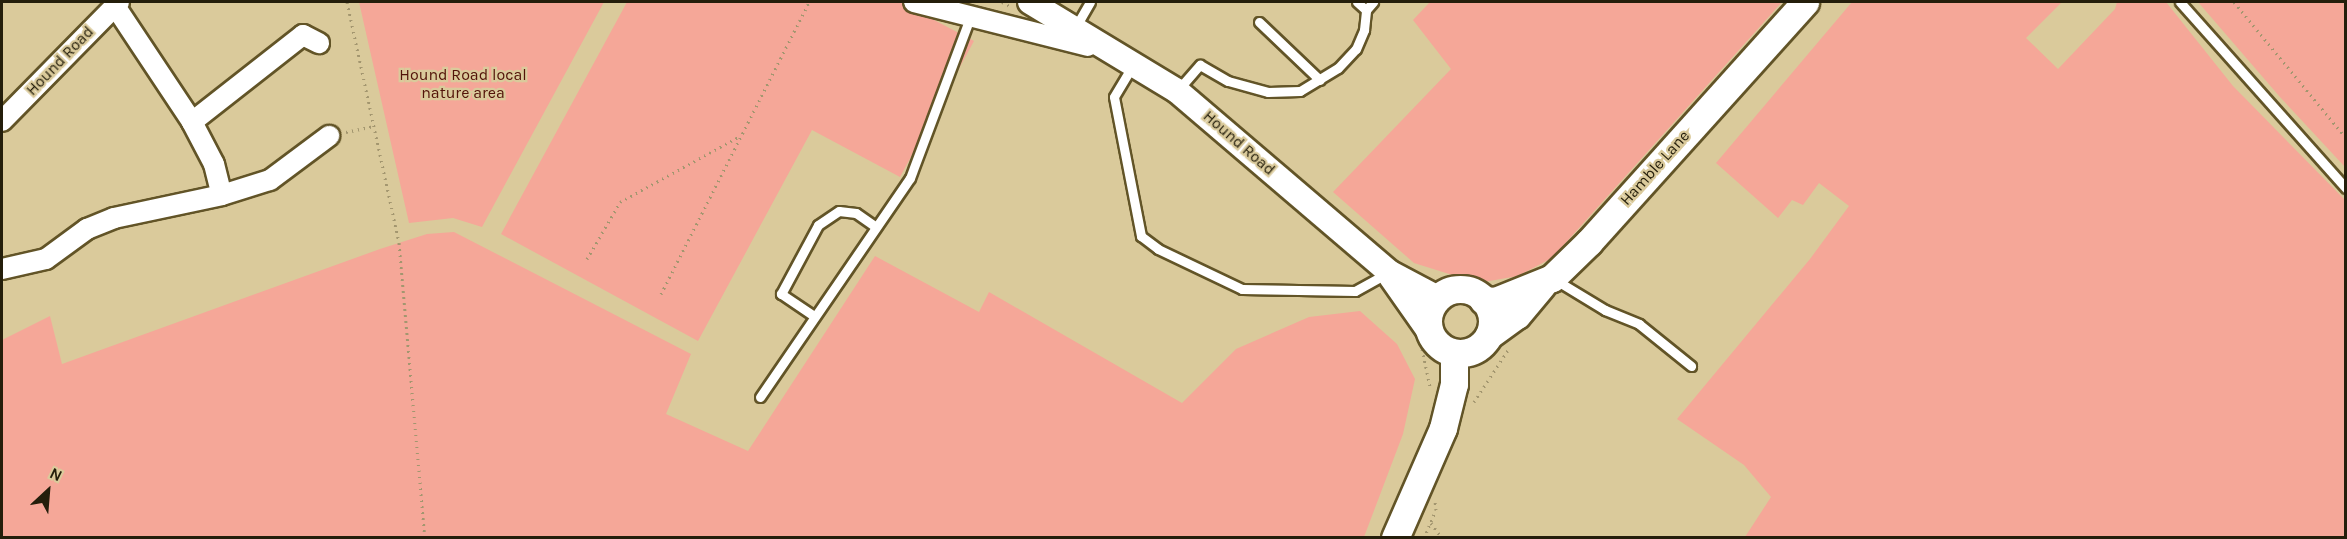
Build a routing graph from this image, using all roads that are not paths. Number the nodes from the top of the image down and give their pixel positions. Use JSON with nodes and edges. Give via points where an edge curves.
{"nodes":[{"id":1,"x":914,"y":2,"type":"edge"},
{"id":2,"x":1030,"y":2,"type":"edge"},
{"id":3,"x":1090,"y":2,"type":"edge"},
{"id":4,"x":1357,"y":2,"type":"edge"},
{"id":5,"x":1373,"y":2,"type":"edge"},
{"id":6,"x":1805,"y":2,"type":"edge"},
{"id":7,"x":2180,"y":2,"type":"edge"},
{"id":8,"x":117,"y":4,"type":"edge"},
{"id":9,"x":1366,"y":10,"type":"junction"},
{"id":10,"x":971,"y":15,"type":"junction"},
{"id":11,"x":1260,"y":22,"type":"dead end"},
{"id":12,"x":1074,"y":30,"type":"junction"},
{"id":13,"x":311,"y":32,"type":"dead end"},
{"id":14,"x":1127,"y":61,"type":"junction"},
{"id":15,"x":1320,"y":80,"type":"junction"},
{"id":16,"x":1177,"y":91,"type":"junction"},
{"id":17,"x":2,"y":121,"type":"edge"},
{"id":18,"x":192,"y":122,"type":"junction"},
{"id":19,"x":329,"y":136,"type":"road end"},
{"id":20,"x":2346,"y":188,"type":"edge"},
{"id":21,"x":222,"y":195,"type":"junction"},
{"id":22,"x":876,"y":227,"type":"junction"},
{"id":23,"x":2,"y":269,"type":"edge"},
{"id":24,"x":1389,"y":272,"type":"junction"},
{"id":25,"x":1547,"y":282,"type":"junction"},
{"id":26,"x":1443,"y":291,"type":"junction"},
{"id":27,"x":1476,"y":293,"type":"junction"},
{"id":28,"x":814,"y":316,"type":"junction"},
{"id":29,"x":1489,"y":335,"type":"junction"},
{"id":30,"x":1424,"y":338,"type":"junction"},
{"id":31,"x":1454,"y":353,"type":"junction"},
{"id":32,"x":1691,"y":366,"type":"dead end"},
{"id":33,"x":760,"y":397,"type":"dead end"},
{"id":34,"x":1401,"y":536,"type":"edge"}],
"edges":[{"from":1,"to":10,"type":"street"},
{"from":2,"to":12,"type":"street","name":"Hound Road"},
{"from":3,"to":12,"type":"lane"},
{"from":4,"to":9,"type":"lane"},
{"from":5,"to":9,"type":"lane"},
{"from":6,"to":25,"type":"main road","name":"Hamble Lane","via":[[1589,242]]},
{"from":7,"to":20,"type":"lane"},
{"from":8,"to":17,"type":"street","name":"Hound Road"},
{"from":8,"to":18,"type":"street"},
{"from":9,"to":15,"type":"lane","via":[[1364,30],[1356,49]]},
{"from":10,"to":14,"type":"street","via":[[1063,36]]},
{"from":10,"to":22,"type":"lane","via":[[910,178]]},
{"from":11,"to":15,"type":"lane"},
{"from":12,"to":14,"type":"street","name":"Hound Road"},
{"from":13,"to":18,"type":"street"},
{"from":14,"to":16,"type":"street","name":"Hound Road"},
{"from":14,"to":24,"type":"lane","via":[[1114,97],[1141,236],[1158,249],[1242,289],[1355,291]]},
{"from":15,"to":16,"type":"lane","via":[[1300,91],[1268,92],[1228,81],[1200,65]]},
{"from":16,"to":24,"type":"street","name":"Hound Road"},
{"from":18,"to":21,"type":"street","via":[[214,164]]},
{"from":19,"to":21,"type":"street","via":[[270,180]]},
{"from":21,"to":23,"type":"street","via":[[114,219],[87,230],[45,259]]},
{"from":22,"to":28,"type":"lane"},
{"from":22,"to":28,"type":"lane","via":[[856,213],[839,211],[818,225],[781,294]]},
{"from":24,"to":26,"type":"street","name":"Hound Road"},
{"from":24,"to":30,"type":"street"},
{"from":25,"to":27,"type":"main road","name":"Hamble Lane","via":[[1495,301]]},
{"from":25,"to":29,"type":"main road","via":[[1517,315]]},
{"from":25,"to":32,"type":"lane","via":[[1639,324]]},
{"from":26,"to":27,"type":"main road","via":[[1463,289]]},
{"from":26,"to":30,"type":"main road","via":[[1430,309]]},
{"from":27,"to":29,"type":"main road","via":[[1491,314]]},
{"from":28,"to":33,"type":"lane"},
{"from":29,"to":31,"type":"main road","via":[[1478,348]]},
{"from":30,"to":31,"type":"main road"},
{"from":31,"to":34,"type":"main road","via":[[1454,384],[1443,428]]}]}
